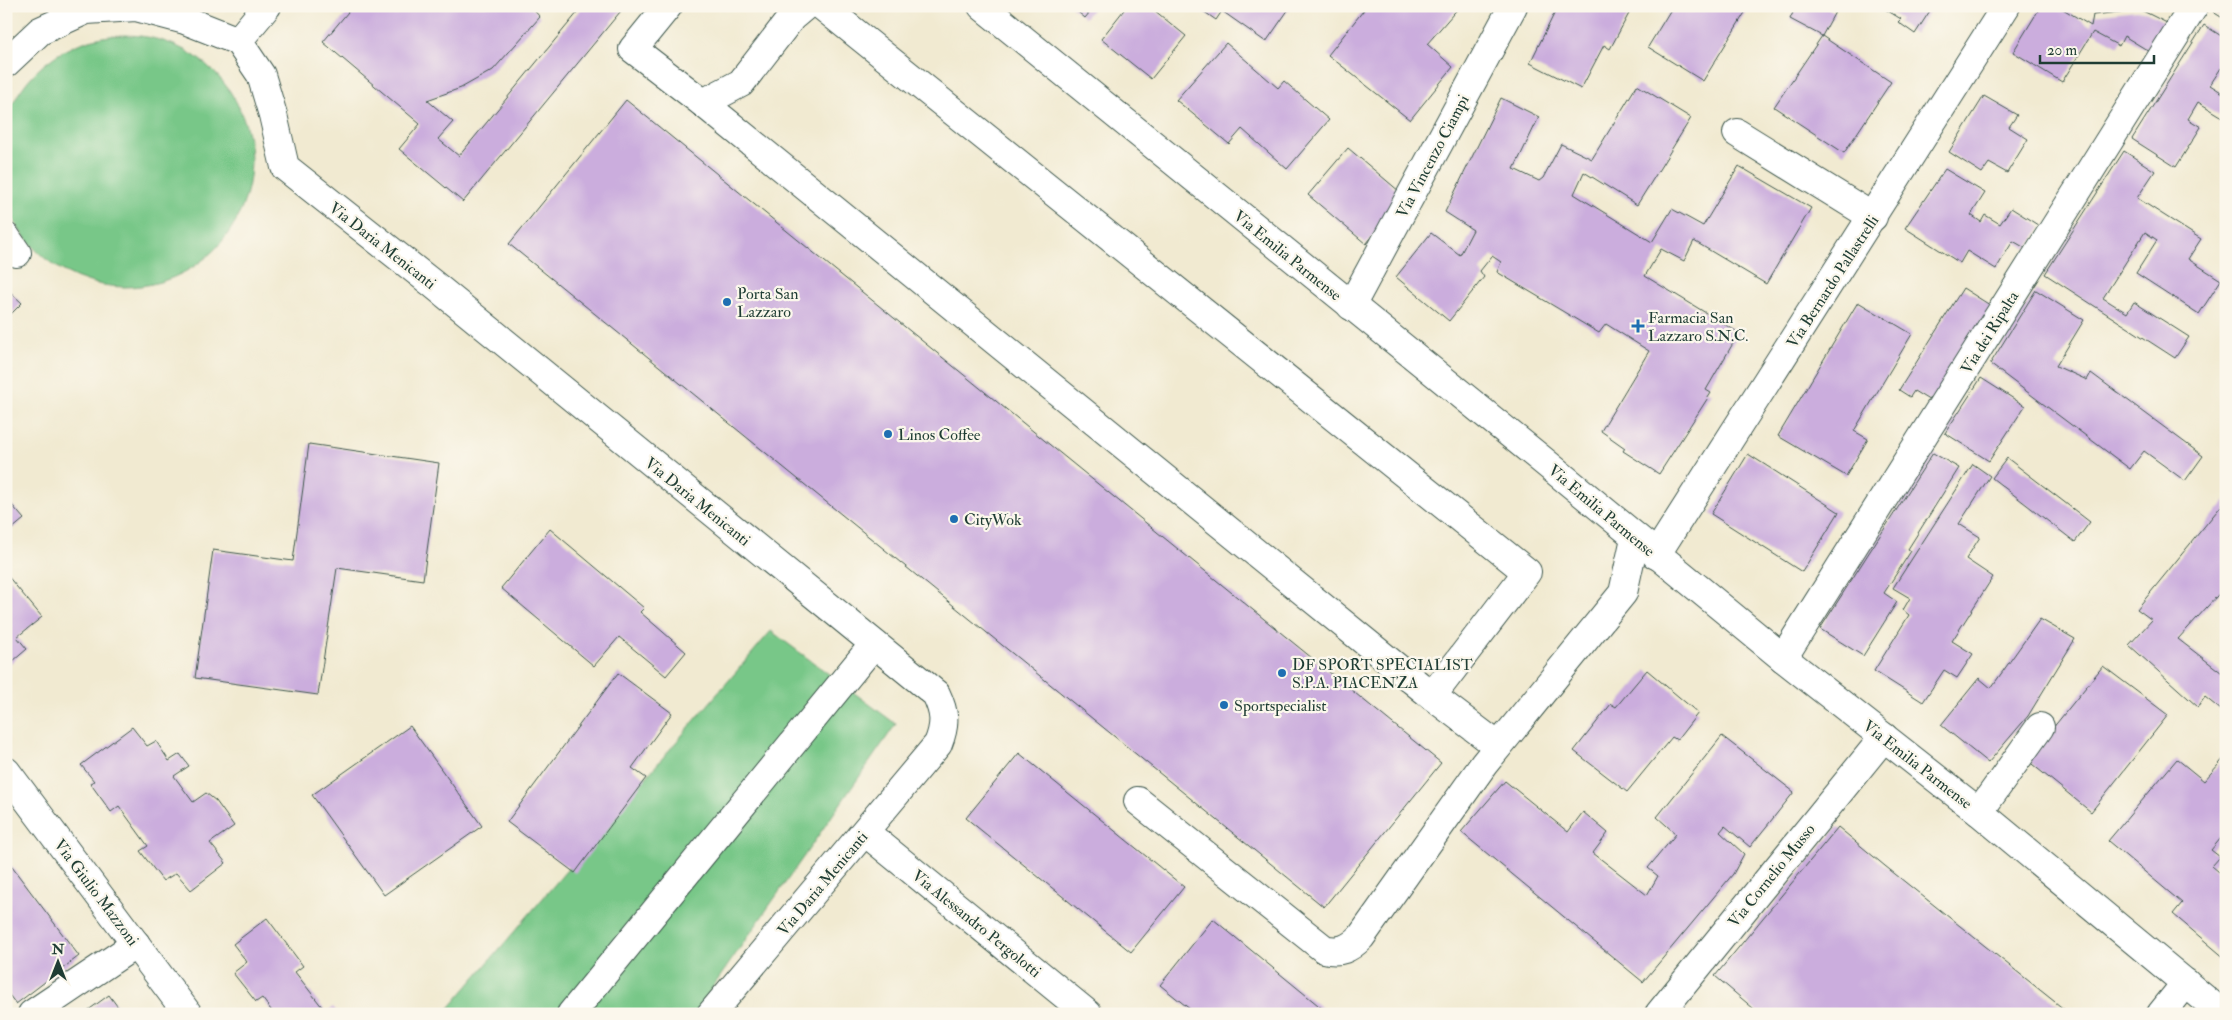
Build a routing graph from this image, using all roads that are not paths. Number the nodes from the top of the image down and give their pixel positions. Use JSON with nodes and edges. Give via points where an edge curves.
{"nodes":[{"id":1,"x":137,"y":6,"type":"edge"},
{"id":2,"x":267,"y":6,"type":"edge"},
{"id":3,"x":668,"y":6,"type":"edge"},
{"id":4,"x":805,"y":6,"type":"edge"},
{"id":5,"x":822,"y":6,"type":"edge"},
{"id":6,"x":982,"y":6,"type":"edge"},
{"id":7,"x":1513,"y":6,"type":"edge"},
{"id":8,"x":2006,"y":6,"type":"edge"},
{"id":9,"x":2194,"y":6,"type":"edge"},
{"id":10,"x":238,"y":41,"type":"junction"},
{"id":11,"x":6,"y":63,"type":"edge"},
{"id":12,"x":703,"y":104,"type":"junction"},
{"id":13,"x":1737,"y":133,"type":"dead end"},
{"id":14,"x":1873,"y":217,"type":"junction"},
{"id":15,"x":1351,"y":306,"type":"junction"},
{"id":16,"x":1635,"y":538,"type":"junction"},
{"id":17,"x":1656,"y":555,"type":"junction"},
{"id":18,"x":874,"y":644,"type":"junction"},
{"id":19,"x":1783,"y":658,"type":"junction"},
{"id":20,"x":1432,"y":696,"type":"junction"},
{"id":21,"x":2040,"y":727,"type":"dead end"},
{"id":22,"x":1884,"y":738,"type":"junction"},
{"id":23,"x":1498,"y":746,"type":"junction"},
{"id":24,"x":6,"y":771,"type":"edge"},
{"id":25,"x":1138,"y":801,"type":"dead end"},
{"id":26,"x":1979,"y":812,"type":"junction"},
{"id":27,"x":865,"y":832,"type":"junction"},
{"id":28,"x":136,"y":944,"type":"junction"},
{"id":29,"x":2186,"y":983,"type":"junction"},
{"id":30,"x":32,"y":1014,"type":"edge"},
{"id":31,"x":188,"y":1014,"type":"edge"},
{"id":32,"x":571,"y":1014,"type":"edge"},
{"id":33,"x":711,"y":1014,"type":"edge"},
{"id":34,"x":1088,"y":1014,"type":"edge"},
{"id":35,"x":1659,"y":1014,"type":"edge"},
{"id":36,"x":2161,"y":1014,"type":"edge"},
{"id":37,"x":2223,"y":1014,"type":"edge"}],
"edges":[{"from":1,"to":10,"type":"street","via":[[186,20]]},
{"from":1,"to":11,"type":"street","via":[[86,10],[40,31]]},
{"from":2,"to":10,"type":"street"},
{"from":3,"to":12,"type":"street","via":[[633,49]]},
{"from":4,"to":12,"type":"street","via":[[792,17],[741,83]]},
{"from":5,"to":20,"type":"street","via":[[1527,572]]},
{"from":6,"to":15,"type":"street","name":"Via Emilia Parmense"},
{"from":7,"to":15,"type":"street","name":"Via Vincenzo Ciampi"},
{"from":8,"to":14,"type":"street","name":"Via Bernardo Pallastrelli"},
{"from":9,"to":19,"type":"street","name":"Via dei Ripalta"},
{"from":10,"to":18,"type":"street","name":"Via Daria Menicanti","via":[[261,75],[285,167]]},
{"from":12,"to":20,"type":"street"},
{"from":13,"to":14,"type":"street"},
{"from":14,"to":17,"type":"street","name":"Via Bernardo Pallastrelli"},
{"from":15,"to":16,"type":"street","name":"Via Emilia Parmense"},
{"from":16,"to":17,"type":"street","name":"Via Emilia Parmense"},
{"from":16,"to":23,"type":"street","via":[[1623,593]]},
{"from":17,"to":19,"type":"street","name":"Via Emilia Parmense"},
{"from":18,"to":27,"type":"street","name":"Via Daria Menicanti","via":[[936,694],[944,710],[943,731],[938,744]]},
{"from":18,"to":32,"type":"street"},
{"from":19,"to":22,"type":"street","name":"Via Emilia Parmense"},
{"from":20,"to":23,"type":"street"},
{"from":21,"to":26,"type":"street"},
{"from":22,"to":26,"type":"street","name":"Via Emilia Parmense"},
{"from":22,"to":35,"type":"street","name":"Via Cornelio Musso"},
{"from":23,"to":25,"type":"street","via":[[1361,938],[1349,948],[1335,951],[1324,949]]},
{"from":24,"to":28,"type":"street","name":"Via Giulio Mazzoni"},
{"from":26,"to":29,"type":"street","name":"Via Emilia Parmense"},
{"from":27,"to":33,"type":"street","name":"Via Daria Menicanti"},
{"from":27,"to":34,"type":"street","name":"Via Alessandro Pergolotti"},
{"from":28,"to":30,"type":"street"},
{"from":28,"to":31,"type":"street","name":"Via Giulio Mazzoni"},
{"from":29,"to":36,"type":"street"},
{"from":29,"to":37,"type":"street","name":"Via Emilia Parmense"}]}
